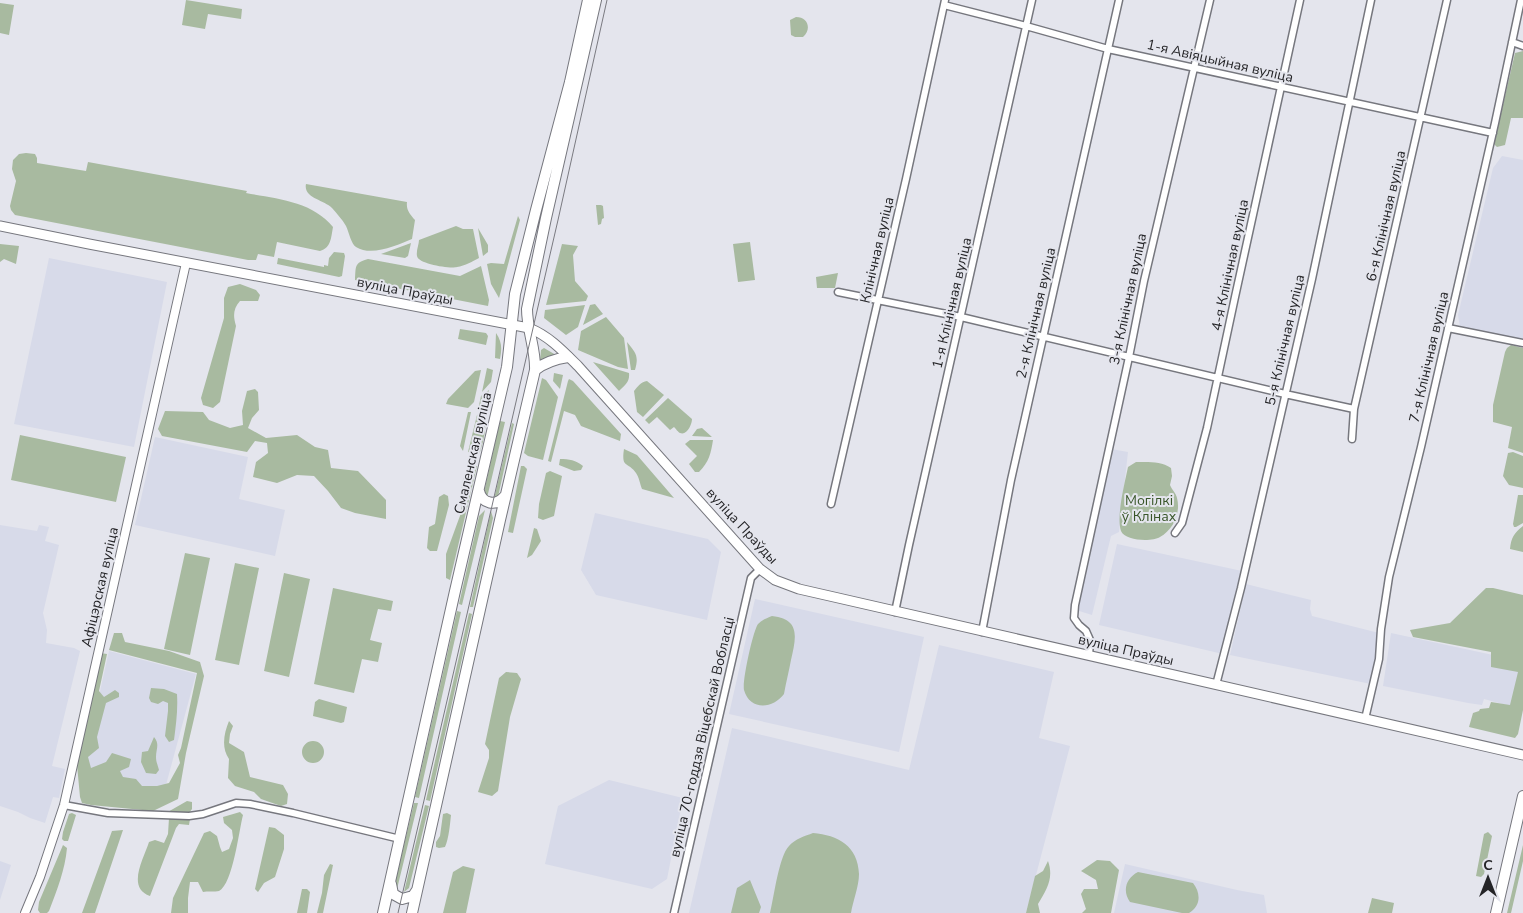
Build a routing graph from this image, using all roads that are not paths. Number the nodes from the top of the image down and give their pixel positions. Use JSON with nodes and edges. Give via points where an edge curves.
{"nodes":[{"id":1,"x":588,"y":0,"type":"edge"},
{"id":2,"x":596,"y":0,"type":"edge"},
{"id":3,"x":1032,"y":0,"type":"edge"},
{"id":4,"x":1119,"y":0,"type":"edge"},
{"id":5,"x":1210,"y":0,"type":"edge"},
{"id":6,"x":1300,"y":0,"type":"edge"},
{"id":7,"x":1371,"y":0,"type":"edge"},
{"id":8,"x":1447,"y":0,"type":"edge"},
{"id":9,"x":1521,"y":0,"type":"edge"},
{"id":10,"x":944,"y":3,"type":"edge"},
{"id":11,"x":1026,"y":26,"type":"junction"},
{"id":12,"x":1512,"y":42,"type":"junction"},
{"id":13,"x":1523,"y":46,"type":"edge"},
{"id":14,"x":1108,"y":49,"type":"junction"},
{"id":15,"x":1194,"y":67,"type":"junction"},
{"id":16,"x":1281,"y":87,"type":"junction"},
{"id":17,"x":1350,"y":102,"type":"junction"},
{"id":18,"x":1421,"y":117,"type":"junction"},
{"id":19,"x":1493,"y":134,"type":"junction"},
{"id":20,"x":0,"y":226,"type":"edge"},
{"id":21,"x":186,"y":263,"type":"junction"},
{"id":22,"x":838,"y":292,"type":"dead end"},
{"id":23,"x":878,"y":301,"type":"junction"},
{"id":24,"x":962,"y":317,"type":"junction"},
{"id":25,"x":512,"y":325,"type":"junction"},
{"id":26,"x":529,"y":328,"type":"junction"},
{"id":27,"x":1448,"y":328,"type":"junction"},
{"id":28,"x":1043,"y":337,"type":"junction"},
{"id":29,"x":1523,"y":343,"type":"edge"},
{"id":30,"x":568,"y":357,"type":"junction"},
{"id":31,"x":1129,"y":357,"type":"junction"},
{"id":32,"x":535,"y":370,"type":"junction"},
{"id":33,"x":1218,"y":378,"type":"junction"},
{"id":34,"x":1285,"y":394,"type":"junction"},
{"id":35,"x":1354,"y":409,"type":"junction"},
{"id":36,"x":1352,"y":439,"type":"dead end"},
{"id":37,"x":479,"y":490,"type":"junction"},
{"id":38,"x":505,"y":496,"type":"junction"},
{"id":39,"x":831,"y":504,"type":"dead end"},
{"id":40,"x":473,"y":513,"type":"junction"},
{"id":41,"x":500,"y":520,"type":"junction"},
{"id":42,"x":1176,"y":533,"type":"dead end"},
{"id":43,"x":760,"y":569,"type":"junction"},
{"id":44,"x":895,"y":612,"type":"junction"},
{"id":45,"x":982,"y":632,"type":"junction"},
{"id":46,"x":1089,"y":656,"type":"junction"},
{"id":47,"x":1216,"y":685,"type":"junction"},
{"id":48,"x":1365,"y":719,"type":"junction"},
{"id":49,"x":1523,"y":755,"type":"edge"},
{"id":50,"x":1523,"y":796,"type":"edge"},
{"id":51,"x":64,"y":805,"type":"junction"},
{"id":52,"x":400,"y":838,"type":"junction"},
{"id":53,"x":391,"y":883,"type":"junction"},
{"id":54,"x":417,"y":890,"type":"junction"},
{"id":55,"x":384,"y":911,"type":"edge"},
{"id":56,"x":25,"y":913,"type":"edge"},
{"id":57,"x":411,"y":913,"type":"edge"},
{"id":58,"x":674,"y":913,"type":"edge"},
{"id":59,"x":1496,"y":913,"type":"edge"}],
"edges":[{"from":1,"to":25,"type":"main road","name":"Смаленская вуліца","via":[[521,268]]},
{"from":2,"to":26,"type":"main road","via":[[527,309]]},
{"from":3,"to":11,"type":"street","name":"1-я Клінічная вуліца"},
{"from":4,"to":14,"type":"street","name":"2-я Клінічная вуліца"},
{"from":5,"to":15,"type":"street","name":"3-я Клінічная вуліца"},
{"from":6,"to":16,"type":"street","name":"4-я Клінічная вуліца"},
{"from":7,"to":17,"type":"street","name":"5-я Клінічная вуліца"},
{"from":8,"to":18,"type":"street","name":"6-я Клінічная вуліца"},
{"from":9,"to":12,"type":"street","name":"7-я Клінічная вуліца"},
{"from":10,"to":11,"type":"street","name":"1-я Авіяцыйная вуліца"},
{"from":10,"to":23,"type":"street","name":"Клінічная вуліца"},
{"from":11,"to":14,"type":"street","name":"1-я Авіяцыйная вуліца"},
{"from":11,"to":24,"type":"street","name":"1-я Клінічная вуліца"},
{"from":12,"to":13,"type":"street"},
{"from":12,"to":19,"type":"street","name":"7-я Клінічная вуліца"},
{"from":14,"to":15,"type":"street","name":"1-я Авіяцыйная вуліца"},
{"from":14,"to":28,"type":"street","name":"2-я Клінічная вуліца"},
{"from":15,"to":16,"type":"street","name":"1-я Авіяцыйная вуліца"},
{"from":15,"to":31,"type":"street","name":"3-я Клінічная вуліца"},
{"from":16,"to":17,"type":"street","name":"1-я Авіяцыйная вуліца"},
{"from":16,"to":33,"type":"street","name":"4-я Клінічная вуліца"},
{"from":17,"to":18,"type":"street","name":"1-я Авіяцыйная вуліца"},
{"from":17,"to":34,"type":"street","name":"5-я Клінічная вуліца"},
{"from":18,"to":19,"type":"street","name":"1-я Авіяцыйная вуліца"},
{"from":18,"to":35,"type":"street","name":"6-я Клінічная вуліца"},
{"from":19,"to":27,"type":"street","name":"7-я Клінічная вуліца"},
{"from":20,"to":21,"type":"main road","name":"вуліца Праўды"},
{"from":21,"to":25,"type":"main road","name":"вуліца Праўды"},
{"from":21,"to":51,"type":"street","name":"Афіцэрская вуліца"},
{"from":22,"to":23,"type":"street"},
{"from":23,"to":24,"type":"street"},
{"from":23,"to":39,"type":"street","name":"Клінічная вуліца"},
{"from":24,"to":28,"type":"street"},
{"from":24,"to":44,"type":"street","name":"1-я Клінічная вуліца"},
{"from":25,"to":26,"type":"main road","name":"вуліца Праўды"},
{"from":25,"to":37,"type":"main road","name":"Смаленская вуліца","via":[[507,367]]},
{"from":26,"to":30,"type":"main road","name":"вуліца Праўды","via":[[548,338]]},
{"from":26,"to":32,"type":"main road"},
{"from":27,"to":29,"type":"street"},
{"from":27,"to":48,"type":"street","name":"7-я Клінічная вуліца","via":[[1389,577],[1380,659]]},
{"from":28,"to":31,"type":"street"},
{"from":28,"to":45,"type":"street","name":"2-я Клінічная вуліца"},
{"from":30,"to":32,"type":"main road","via":[[552,360]]},
{"from":30,"to":43,"type":"main road","name":"вуліца Праўды"},
{"from":31,"to":33,"type":"street"},
{"from":31,"to":46,"type":"street","name":"3-я Клінічная вуліца","via":[[1075,605],[1074,618],[1090,640]]},
{"from":32,"to":38,"type":"main road"},
{"from":33,"to":34,"type":"street"},
{"from":33,"to":42,"type":"street","name":"4-я Клінічная вуліца","via":[[1208,428],[1182,523]]},
{"from":34,"to":35,"type":"street"},
{"from":34,"to":47,"type":"street","name":"5-я Клінічная вуліца"},
{"from":35,"to":36,"type":"street","name":"6-я Клінічная вуліца"},
{"from":37,"to":38,"type":"main road","via":[[481,497],[490,503],[497,503]]},
{"from":37,"to":40,"type":"main road","name":"Смаленская вуліца"},
{"from":38,"to":41,"type":"main road"},
{"from":40,"to":41,"type":"main road","via":[[489,508]]},
{"from":40,"to":52,"type":"main road","name":"Смаленская вуліца"},
{"from":41,"to":54,"type":"main road"},
{"from":43,"to":44,"type":"main road","name":"вуліца Праўды","via":[[775,580],[799,589]]},
{"from":43,"to":58,"type":"street","name":"вуліца 70-годдзя Віцебскай Вобласці","via":[[752,578]]},
{"from":44,"to":45,"type":"main road","name":"вуліца Праўды"},
{"from":45,"to":46,"type":"main road","name":"вуліца Праўды"},
{"from":46,"to":47,"type":"main road","name":"вуліца Праўды"},
{"from":47,"to":48,"type":"main road","name":"вуліца Праўды"},
{"from":48,"to":49,"type":"main road","name":"вуліца Праўды"},
{"from":50,"to":59,"type":"main road"},
{"from":51,"to":52,"type":"street","via":[[108,813],[190,816],[236,803]]},
{"from":51,"to":56,"type":"street","name":"Афіцэрская вуліца"},
{"from":52,"to":53,"type":"main road","name":"Смаленская вуліца"},
{"from":53,"to":54,"type":"main road","via":[[393,894],[399,898],[410,898]]},
{"from":53,"to":55,"type":"main road","name":"Смаленская вуліца"},
{"from":54,"to":57,"type":"main road"},
{"from":55,"to":57,"type":"main road","via":[[389,905],[398,903]]}]}
